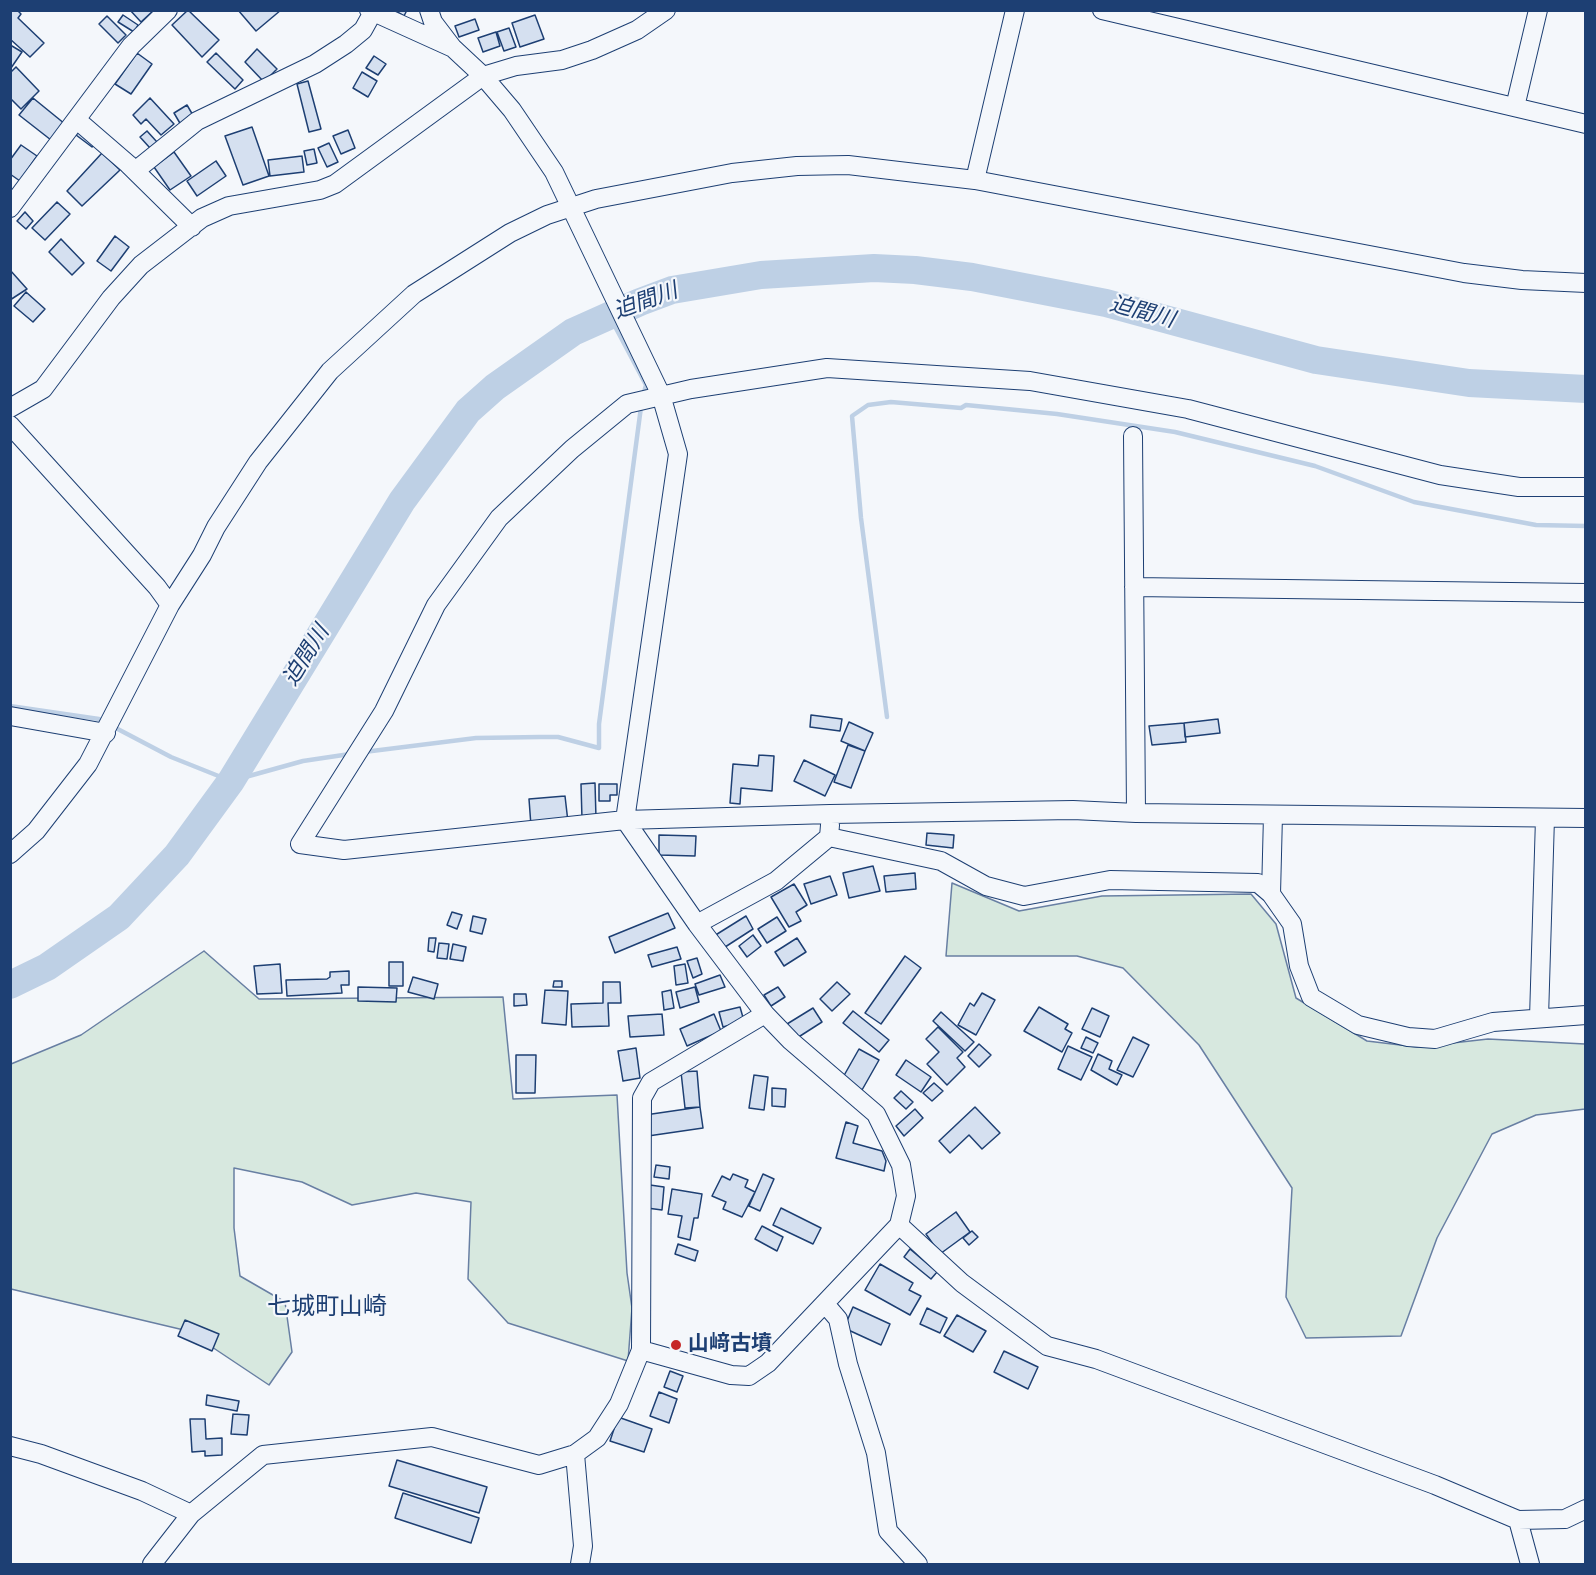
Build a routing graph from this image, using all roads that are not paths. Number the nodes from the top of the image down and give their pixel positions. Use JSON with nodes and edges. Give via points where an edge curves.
{"nodes":[{"id":1,"x":168,"y":10,"type":"edge"},
{"id":2,"x":429,"y":10,"type":"edge"},
{"id":3,"x":666,"y":10,"type":"edge"},
{"id":4,"x":1015,"y":10,"type":"edge"},
{"id":5,"x":1102,"y":10,"type":"edge"},
{"id":6,"x":1538,"y":10,"type":"edge"},
{"id":7,"x":371,"y":11,"type":"edge"},
{"id":8,"x":453,"y":48,"type":"junction"},
{"id":9,"x":483,"y":76,"type":"junction"},
{"id":10,"x":1515,"y":107,"type":"junction"},
{"id":11,"x":76,"y":120,"type":"junction"},
{"id":12,"x":1586,"y":124,"type":"edge"},
{"id":13,"x":135,"y":171,"type":"junction"},
{"id":14,"x":975,"y":180,"type":"junction"},
{"id":15,"x":572,"y":207,"type":"junction"},
{"id":16,"x":10,"y":208,"type":"edge"},
{"id":17,"x":192,"y":227,"type":"junction"},
{"id":18,"x":1586,"y":283,"type":"edge"},
{"id":19,"x":661,"y":395,"type":"junction"},
{"id":20,"x":10,"y":408,"type":"edge"},
{"id":21,"x":10,"y":424,"type":"edge"},
{"id":22,"x":1133,"y":436,"type":"dead end"},
{"id":23,"x":1586,"y":487,"type":"edge"},
{"id":24,"x":1134,"y":587,"type":"junction"},
{"id":25,"x":1586,"y":593,"type":"edge"},
{"id":26,"x":170,"y":605,"type":"junction"},
{"id":27,"x":10,"y":716,"type":"edge"},
{"id":28,"x":105,"y":733,"type":"junction"},
{"id":29,"x":1136,"y":813,"type":"junction"},
{"id":30,"x":830,"y":814,"type":"junction"},
{"id":31,"x":1273,"y":815,"type":"junction"},
{"id":32,"x":1545,"y":818,"type":"junction"},
{"id":33,"x":1586,"y":818,"type":"edge"},
{"id":34,"x":625,"y":820,"type":"junction"},
{"id":35,"x":829,"y":837,"type":"junction"},
{"id":36,"x":10,"y":854,"type":"edge"},
{"id":37,"x":1271,"y":894,"type":"junction"},
{"id":38,"x":697,"y":924,"type":"junction"},
{"id":39,"x":765,"y":1014,"type":"junction"},
{"id":40,"x":1586,"y":1015,"type":"edge"},
{"id":41,"x":1539,"y":1018,"type":"junction"},
{"id":42,"x":899,"y":1225,"type":"junction"},
{"id":43,"x":826,"y":1305,"type":"junction"},
{"id":44,"x":641,"y":1350,"type":"junction"},
{"id":45,"x":10,"y":1446,"type":"edge"},
{"id":46,"x":575,"y":1454,"type":"junction"},
{"id":47,"x":1586,"y":1509,"type":"edge"},
{"id":48,"x":191,"y":1514,"type":"junction"},
{"id":49,"x":1518,"y":1520,"type":"junction"},
{"id":50,"x":152,"y":1564,"type":"edge"},
{"id":51,"x":580,"y":1564,"type":"edge"},
{"id":52,"x":918,"y":1564,"type":"edge"},
{"id":53,"x":1530,"y":1564,"type":"edge"}],
"edges":[{"from":1,"to":11,"type":"street","via":[[131,46]]},
{"from":2,"to":8,"type":"street"},
{"from":3,"to":9,"type":"street","via":[[637,30],[592,50]]},
{"from":4,"to":14,"type":"street"},
{"from":5,"to":10,"type":"street"},
{"from":6,"to":10,"type":"street"},
{"from":7,"to":8,"type":"street"},
{"from":7,"to":13,"type":"street","via":[[363,30],[346,44],[315,64],[197,121]]},
{"from":8,"to":9,"type":"street"},
{"from":9,"to":15,"type":"street","via":[[540,148]]},
{"from":9,"to":17,"type":"street","via":[[335,184],[229,206]]},
{"from":10,"to":12,"type":"street"},
{"from":11,"to":13,"type":"street"},
{"from":11,"to":16,"type":"street"},
{"from":13,"to":17,"type":"street"},
{"from":14,"to":15,"type":"street","via":[[848,165],[797,166],[692,180]]},
{"from":14,"to":18,"type":"street","via":[[1425,267],[1522,280]]},
{"from":15,"to":19,"type":"street"},
{"from":15,"to":26,"type":"street","via":[[510,233],[414,294],[330,371],[258,462]]},
{"from":17,"to":20,"type":"street","via":[[122,284],[43,389]]},
{"from":19,"to":23,"type":"street","via":[[827,368],[1030,381],[1188,409],[1440,475],[1519,487]]},
{"from":19,"to":34,"type":"street","via":[[678,454]]},
{"from":19,"to":34,"type":"street","via":[[627,404],[499,518],[436,605],[384,711],[300,844],[344,850]]},
{"from":21,"to":26,"type":"street"},
{"from":22,"to":24,"type":"street"},
{"from":24,"to":25,"type":"street"},
{"from":24,"to":29,"type":"street"},
{"from":26,"to":28,"type":"street"},
{"from":27,"to":28,"type":"street"},
{"from":28,"to":36,"type":"street","via":[[63,798],[36,831]]},
{"from":29,"to":30,"type":"street","via":[[1073,810]]},
{"from":29,"to":31,"type":"street"},
{"from":30,"to":34,"type":"street"},
{"from":30,"to":35,"type":"street"},
{"from":31,"to":32,"type":"street"},
{"from":31,"to":37,"type":"street"},
{"from":32,"to":33,"type":"street"},
{"from":32,"to":41,"type":"street"},
{"from":34,"to":38,"type":"street"},
{"from":35,"to":37,"type":"street","via":[[941,861],[986,886],[1024,896],[1121,880],[1257,883]]},
{"from":35,"to":38,"type":"street","via":[[776,881]]},
{"from":37,"to":41,"type":"street","via":[[1292,924],[1299,966],[1311,997],[1358,1025],[1435,1039],[1493,1022]]},
{"from":38,"to":39,"type":"street"},
{"from":39,"to":42,"type":"street","via":[[876,1114],[902,1165],[906,1196]]},
{"from":39,"to":44,"type":"street","via":[[651,1082],[642,1098]]},
{"from":40,"to":41,"type":"street"},
{"from":42,"to":43,"type":"street"},
{"from":42,"to":49,"type":"street","via":[[962,1283],[1047,1346],[1096,1359]]},
{"from":43,"to":44,"type":"street","via":[[768,1363],[749,1376],[730,1375]]},
{"from":43,"to":52,"type":"street","via":[[838,1319],[876,1453],[888,1531]]},
{"from":44,"to":46,"type":"street","via":[[614,1413],[597,1438]]},
{"from":45,"to":48,"type":"street","via":[[142,1491]]},
{"from":46,"to":48,"type":"street","via":[[539,1465],[432,1437],[263,1455]]},
{"from":46,"to":51,"type":"street","via":[[583,1546]]},
{"from":47,"to":49,"type":"street","via":[[1565,1519]]},
{"from":48,"to":50,"type":"street"},
{"from":49,"to":53,"type":"street"}]}
